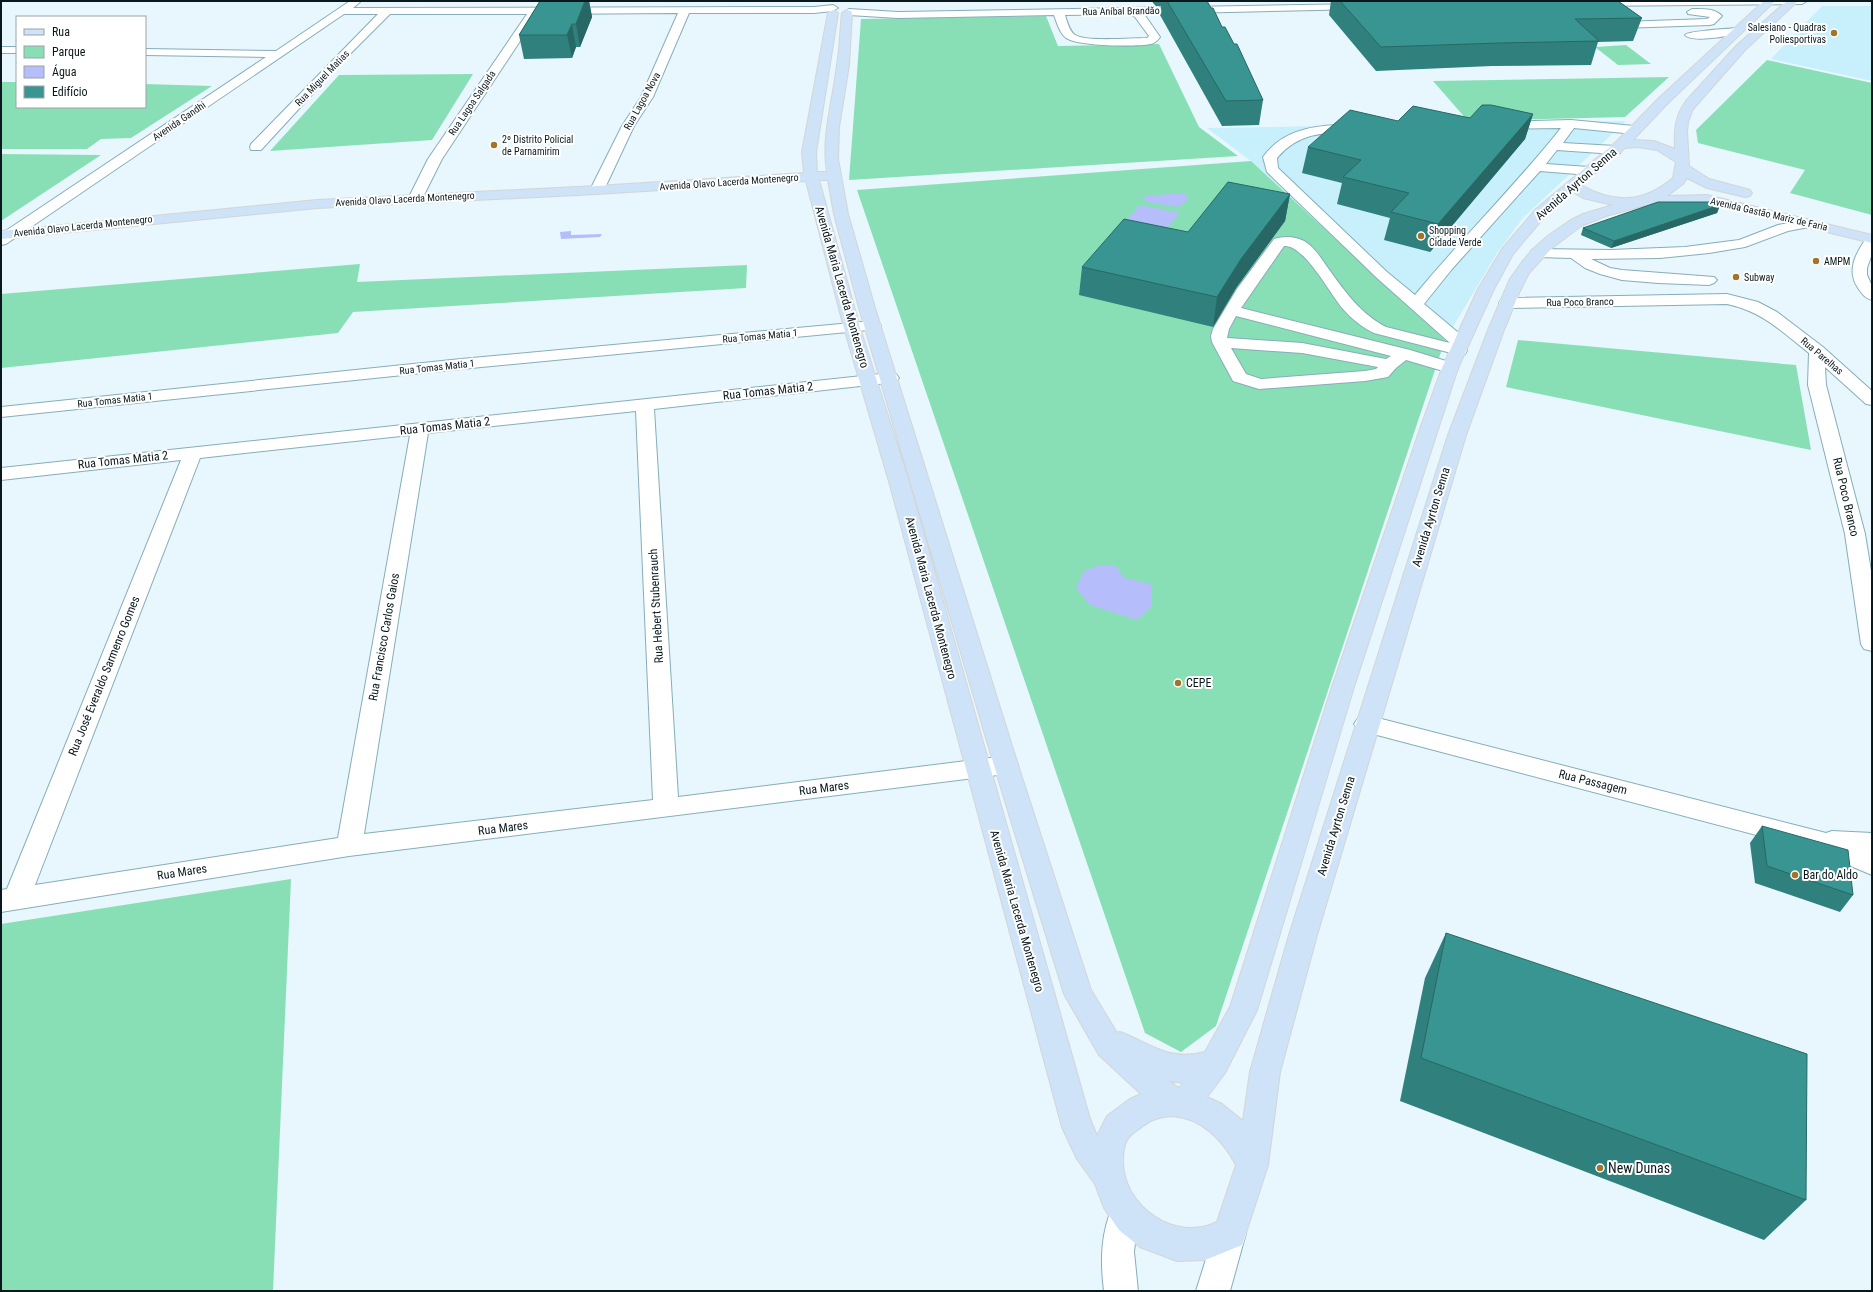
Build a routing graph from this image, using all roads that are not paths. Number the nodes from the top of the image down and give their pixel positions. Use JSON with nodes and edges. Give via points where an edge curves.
{"nodes":[{"id":1,"x":356,"y":1,"type":"edge"},
{"id":2,"x":1795,"y":1,"type":"edge"},
{"id":3,"x":1769,"y":2,"type":"edge"},
{"id":4,"x":1354,"y":4,"type":"edge"},
{"id":5,"x":1372,"y":4,"type":"edge"},
{"id":6,"x":947,"y":5,"type":"edge"},
{"id":7,"x":833,"y":8,"type":"edge"},
{"id":8,"x":850,"y":8,"type":"edge"},
{"id":9,"x":388,"y":10,"type":"junction"},
{"id":10,"x":535,"y":10,"type":"junction"},
{"id":11,"x":685,"y":10,"type":"junction"},
{"id":12,"x":342,"y":11,"type":"junction"},
{"id":13,"x":1133,"y":11,"type":"junction"},
{"id":14,"x":1058,"y":12,"type":"junction"},
{"id":15,"x":1609,"y":16,"type":"junction"},
{"id":16,"x":1710,"y":22,"type":"junction"},
{"id":17,"x":1622,"y":25,"type":"junction"},
{"id":18,"x":1736,"y":31,"type":"junction"},
{"id":19,"x":1644,"y":36,"type":"dead end"},
{"id":20,"x":1,"y":50,"type":"edge"},
{"id":21,"x":16,"y":50,"type":"edge"},
{"id":22,"x":146,"y":52,"type":"edge"},
{"id":23,"x":279,"y":54,"type":"junction"},
{"id":24,"x":1571,"y":124,"type":"junction"},
{"id":25,"x":1491,"y":125,"type":"edge"},
{"id":26,"x":1368,"y":128,"type":"edge"},
{"id":27,"x":1634,"y":130,"type":"junction"},
{"id":28,"x":1554,"y":146,"type":"junction"},
{"id":29,"x":256,"y":147,"type":"dead end"},
{"id":30,"x":1618,"y":147,"type":"junction"},
{"id":31,"x":1683,"y":164,"type":"junction"},
{"id":32,"x":1537,"y":167,"type":"junction"},
{"id":33,"x":1589,"y":171,"type":"junction"},
{"id":34,"x":833,"y":175,"type":"junction"},
{"id":35,"x":811,"y":176,"type":"junction"},
{"id":36,"x":1572,"y":186,"type":"junction"},
{"id":37,"x":597,"y":190,"type":"junction"},
{"id":38,"x":1757,"y":196,"type":"dead end"},
{"id":39,"x":415,"y":199,"type":"junction"},
{"id":40,"x":1642,"y":202,"type":"junction"},
{"id":41,"x":1809,"y":224,"type":"junction"},
{"id":42,"x":7,"y":234,"type":"edge"},
{"id":43,"x":1872,"y":240,"type":"edge"},
{"id":44,"x":1,"y":241,"type":"edge"},
{"id":45,"x":1537,"y":253,"type":"junction"},
{"id":46,"x":1574,"y":254,"type":"junction"},
{"id":47,"x":1709,"y":280,"type":"dead end"},
{"id":48,"x":1872,"y":295,"type":"edge"},
{"id":49,"x":1507,"y":303,"type":"junction"},
{"id":50,"x":1416,"y":304,"type":"junction"},
{"id":51,"x":1232,"y":310,"type":"junction"},
{"id":52,"x":1771,"y":315,"type":"joint"},
{"id":53,"x":863,"y":327,"type":"junction"},
{"id":54,"x":1220,"y":342,"type":"junction"},
{"id":55,"x":1817,"y":351,"type":"junction"},
{"id":56,"x":1404,"y":354,"type":"junction"},
{"id":57,"x":1457,"y":354,"type":"junction"},
{"id":58,"x":1390,"y":364,"type":"junction"},
{"id":59,"x":879,"y":379,"type":"junction"},
{"id":60,"x":1872,"y":400,"type":"edge"},
{"id":61,"x":645,"y":404,"type":"junction"},
{"id":62,"x":1,"y":412,"type":"edge"},
{"id":63,"x":420,"y":429,"type":"junction"},
{"id":64,"x":193,"y":453,"type":"junction"},
{"id":65,"x":1,"y":474,"type":"edge"},
{"id":66,"x":1872,"y":644,"type":"edge"},
{"id":67,"x":1366,"y":724,"type":"junction"},
{"id":68,"x":1006,"y":765,"type":"junction"},
{"id":69,"x":977,"y":768,"type":"junction"},
{"id":70,"x":666,"y":808,"type":"junction"},
{"id":71,"x":1819,"y":841,"type":"junction"},
{"id":72,"x":1872,"y":843,"type":"edge"},
{"id":73,"x":349,"y":846,"type":"junction"},
{"id":74,"x":1872,"y":865,"type":"edge"},
{"id":75,"x":8,"y":900,"type":"edge"},
{"id":76,"x":1100,"y":1031,"type":"junction"},
{"id":77,"x":1215,"y":1063,"type":"junction"},
{"id":78,"x":1179,"y":1103,"type":"junction"},
{"id":79,"x":1252,"y":1165,"type":"junction"},
{"id":80,"x":1107,"y":1174,"type":"junction"},
{"id":81,"x":1124,"y":1214,"type":"junction"},
{"id":82,"x":1230,"y":1233,"type":"junction"},
{"id":83,"x":1121,"y":1291,"type":"edge"},
{"id":84,"x":1213,"y":1291,"type":"edge"}],
"edges":[{"from":1,"to":12,"type":"street","name":"Avenida Gandhi"},
{"from":2,"to":3,"type":"street"},
{"from":2,"to":31,"type":"main road","via":[[1734,54],[1684,112],[1679,138]]},
{"from":3,"to":15,"type":"street","via":[[1588,4]]},
{"from":3,"to":18,"type":"main road","name":"Avenida Ayrton Senna"},
{"from":4,"to":5,"type":"street","name":"Rua Aníbal Brandão"},
{"from":4,"to":6,"type":"street","name":"Rua Aníbal Brandão"},
{"from":4,"to":13,"type":"street","name":"Rua Aníbal Brandão"},
{"from":6,"to":8,"type":"street","name":"Rua Aníbal Brandão"},
{"from":7,"to":8,"type":"main road"},
{"from":7,"to":11,"type":"street"},
{"from":7,"to":35,"type":"main road","name":"Avenida Maria Lacerda Montenegro","via":[[808,152]]},
{"from":8,"to":14,"type":"street","name":"Rua Aníbal Brandão","via":[[898,15]]},
{"from":8,"to":34,"type":"main road","name":"Avenida Maria Lacerda Montenegro","via":[[844,65],[833,127]]},
{"from":9,"to":10,"type":"street"},
{"from":9,"to":12,"type":"street"},
{"from":9,"to":29,"type":"street","name":"Rua Miguel Matias"},
{"from":10,"to":11,"type":"street"},
{"from":10,"to":39,"type":"street","name":"Rua Lagoa Salgada","via":[[435,159]]},
{"from":11,"to":37,"type":"street","name":"Rua Lagoa Nova","via":[[647,97],[628,126]]},
{"from":12,"to":23,"type":"street","name":"Avenida Gandhi"},
{"from":13,"to":14,"type":"street","name":"Rua Aníbal Brandão"},
{"from":13,"to":14,"type":"street","via":[[1155,37],[1153,39],[1106,41],[1074,38],[1067,33]]},
{"from":15,"to":16,"type":"street","via":[[1701,12],[1718,16]]},
{"from":15,"to":17,"type":"street"},
{"from":16,"to":17,"type":"street"},
{"from":16,"to":18,"type":"street","via":[[1699,31],[1683,32],[1680,35]]},
{"from":17,"to":19,"type":"street"},
{"from":18,"to":27,"type":"main road","name":"Avenida Ayrton Senna"},
{"from":20,"to":21,"type":"street"},
{"from":22,"to":23,"type":"street"},
{"from":23,"to":42,"type":"street","name":"Avenida Gandhi"},
{"from":24,"to":25,"type":"street"},
{"from":24,"to":27,"type":"street"},
{"from":24,"to":28,"type":"street"},
{"from":26,"to":50,"type":"street","via":[[1314,130],[1299,134],[1279,146],[1270,157],[1272,169]]},
{"from":27,"to":30,"type":"main road","name":"Avenida Ayrton Senna"},
{"from":28,"to":30,"type":"street"},
{"from":28,"to":32,"type":"street"},
{"from":30,"to":31,"type":"main road","name":"Avenida Gastão Mariz de Faria","via":[[1637,143],[1659,146],[1675,153]]},
{"from":30,"to":33,"type":"main road","name":"Avenida Ayrton Senna"},
{"from":31,"to":38,"type":"main road","name":"Avenida Gastão Mariz de Faria","via":[[1689,174],[1702,181]]},
{"from":31,"to":40,"type":"main road","name":"Avenida Ayrton Senna","via":[[1683,174],[1671,186]]},
{"from":32,"to":33,"type":"street"},
{"from":32,"to":50,"type":"street","via":[[1446,266]]},
{"from":33,"to":36,"type":"main road","name":"Avenida Ayrton Senna"},
{"from":34,"to":35,"type":"main road","name":"Avenida Olavo Lacerda Montenegro"},
{"from":34,"to":53,"type":"main road","name":"Avenida Maria Lacerda Montenegro"},
{"from":35,"to":37,"type":"main road","name":"Avenida Olavo Lacerda Montenegro"},
{"from":35,"to":53,"type":"main road","name":"Avenida Maria Lacerda Montenegro"},
{"from":36,"to":40,"type":"main road","name":"Avenida Gastão Mariz de Faria","via":[[1589,195],[1614,202]]},
{"from":36,"to":57,"type":"main road","name":"Avenida Ayrton Senna","via":[[1541,212],[1506,252]]},
{"from":37,"to":39,"type":"main road","name":"Avenida Olavo Lacerda Montenegro"},
{"from":39,"to":42,"type":"main road","name":"Avenida Olavo Lacerda Montenegro","via":[[317,204]]},
{"from":40,"to":41,"type":"main road","name":"Avenida Gastão Mariz de Faria","via":[[1684,198],[1708,200]]},
{"from":40,"to":45,"type":"main road","name":"Avenida Ayrton Senna","via":[[1575,223]]},
{"from":41,"to":43,"type":"main road","name":"Avenida Gastão Mariz de Faria"},
{"from":41,"to":46,"type":"street","via":[[1780,228],[1736,245],[1704,250],[1663,254]]},
{"from":42,"to":44,"type":"street","name":"Avenida Gandhi"},
{"from":43,"to":48,"type":"street","via":[[1858,268],[1859,278]]},
{"from":45,"to":46,"type":"street"},
{"from":45,"to":49,"type":"main road","name":"Avenida Ayrton Senna","via":[[1522,272]]},
{"from":46,"to":47,"type":"street","via":[[1594,268],[1621,274]]},
{"from":49,"to":52,"type":"street","name":"Rua Poco Branco","via":[[1727,299]]},
{"from":49,"to":67,"type":"main road","name":"Avenida Ayrton Senna","via":[[1471,393]]},
{"from":50,"to":57,"type":"street"},
{"from":51,"to":54,"type":"street","via":[[1219,334]]},
{"from":51,"to":56,"type":"street"},
{"from":51,"to":57,"type":"street","via":[[1279,242],[1285,240],[1294,242],[1311,255],[1350,306],[1370,326]]},
{"from":52,"to":55,"type":"street","name":"Rua Parelhas"},
{"from":53,"to":59,"type":"main road","name":"Avenida Maria Lacerda Montenegro"},
{"from":53,"to":62,"type":"street","name":"Rua Tomas Matia 1","via":[[462,364]]},
{"from":54,"to":58,"type":"street","via":[[1302,348]]},
{"from":54,"to":58,"type":"street","via":[[1239,377],[1259,384],[1365,376],[1382,373]]},
{"from":55,"to":60,"type":"street","name":"Rua Parelhas"},
{"from":55,"to":66,"type":"street","name":"Rua Poco Branco","via":[[1817,385],[1855,534]]},
{"from":56,"to":57,"type":"street"},
{"from":56,"to":58,"type":"street"},
{"from":57,"to":77,"type":"main road","name":"Avenida Ayrton Senna","via":[[1342,690],[1243,1010]]},
{"from":59,"to":61,"type":"street","name":"Rua Tomas Matia 2"},
{"from":59,"to":68,"type":"main road","name":"Avenida Maria Lacerda Montenegro"},
{"from":59,"to":69,"type":"main road","name":"Avenida Maria Lacerda Montenegro","via":[[900,485]]},
{"from":61,"to":63,"type":"street","name":"Rua Tomas Matia 2"},
{"from":61,"to":70,"type":"street","name":"Rua Hebert Stubenrauch"},
{"from":63,"to":64,"type":"street","name":"Rua Tomas Matia 2"},
{"from":63,"to":73,"type":"street","name":"Rua Francisco Carlos Gaios"},
{"from":64,"to":65,"type":"street","name":"Rua Tomas Matia 2"},
{"from":64,"to":75,"type":"street","name":"Rua José Everaldo Sarmenro Gomes"},
{"from":67,"to":71,"type":"street","name":"Rua Passagem"},
{"from":67,"to":79,"type":"main road","name":"Avenida Ayrton Senna","via":[[1265,1072]]},
{"from":68,"to":69,"type":"street","name":"Rua Mares"},
{"from":68,"to":76,"type":"main road","name":"Avenida Maria Lacerda Montenegro","via":[[1078,994]]},
{"from":69,"to":70,"type":"street","name":"Rua Mares"},
{"from":69,"to":80,"type":"main road","name":"Avenida Maria Lacerda Montenegro","via":[[1080,1135],[1097,1164]]},
{"from":70,"to":73,"type":"street","name":"Rua Mares"},
{"from":71,"to":72,"type":"street","name":"Rua Passagem"},
{"from":71,"to":74,"type":"street","name":"Rua Passagem"},
{"from":73,"to":75,"type":"street","name":"Rua Mares"},
{"from":76,"to":77,"type":"main road","via":[[1133,1054],[1158,1064],[1185,1070]]},
{"from":76,"to":78,"type":"main road","name":"Avenida Maria Lacerda Montenegro","via":[[1109,1046]]},
{"from":77,"to":78,"type":"main road","name":"Avenida Ayrton Senna"},
{"from":78,"to":79,"type":"main road","via":[[1213,1115],[1224,1123],[1243,1145]]},
{"from":78,"to":80,"type":"main road","via":[[1149,1105],[1129,1115],[1115,1131],[1107,1151]]},
{"from":79,"to":82,"type":"main road","name":"Avenida Ayrton Senna"},
{"from":80,"to":81,"type":"main road","via":[[1114,1196]]},
{"from":81,"to":82,"type":"main road","via":[[1153,1236],[1171,1242],[1188,1245],[1206,1244]]},
{"from":81,"to":83,"type":"street","via":[[1117,1246]]},
{"from":82,"to":84,"type":"street"}]}
